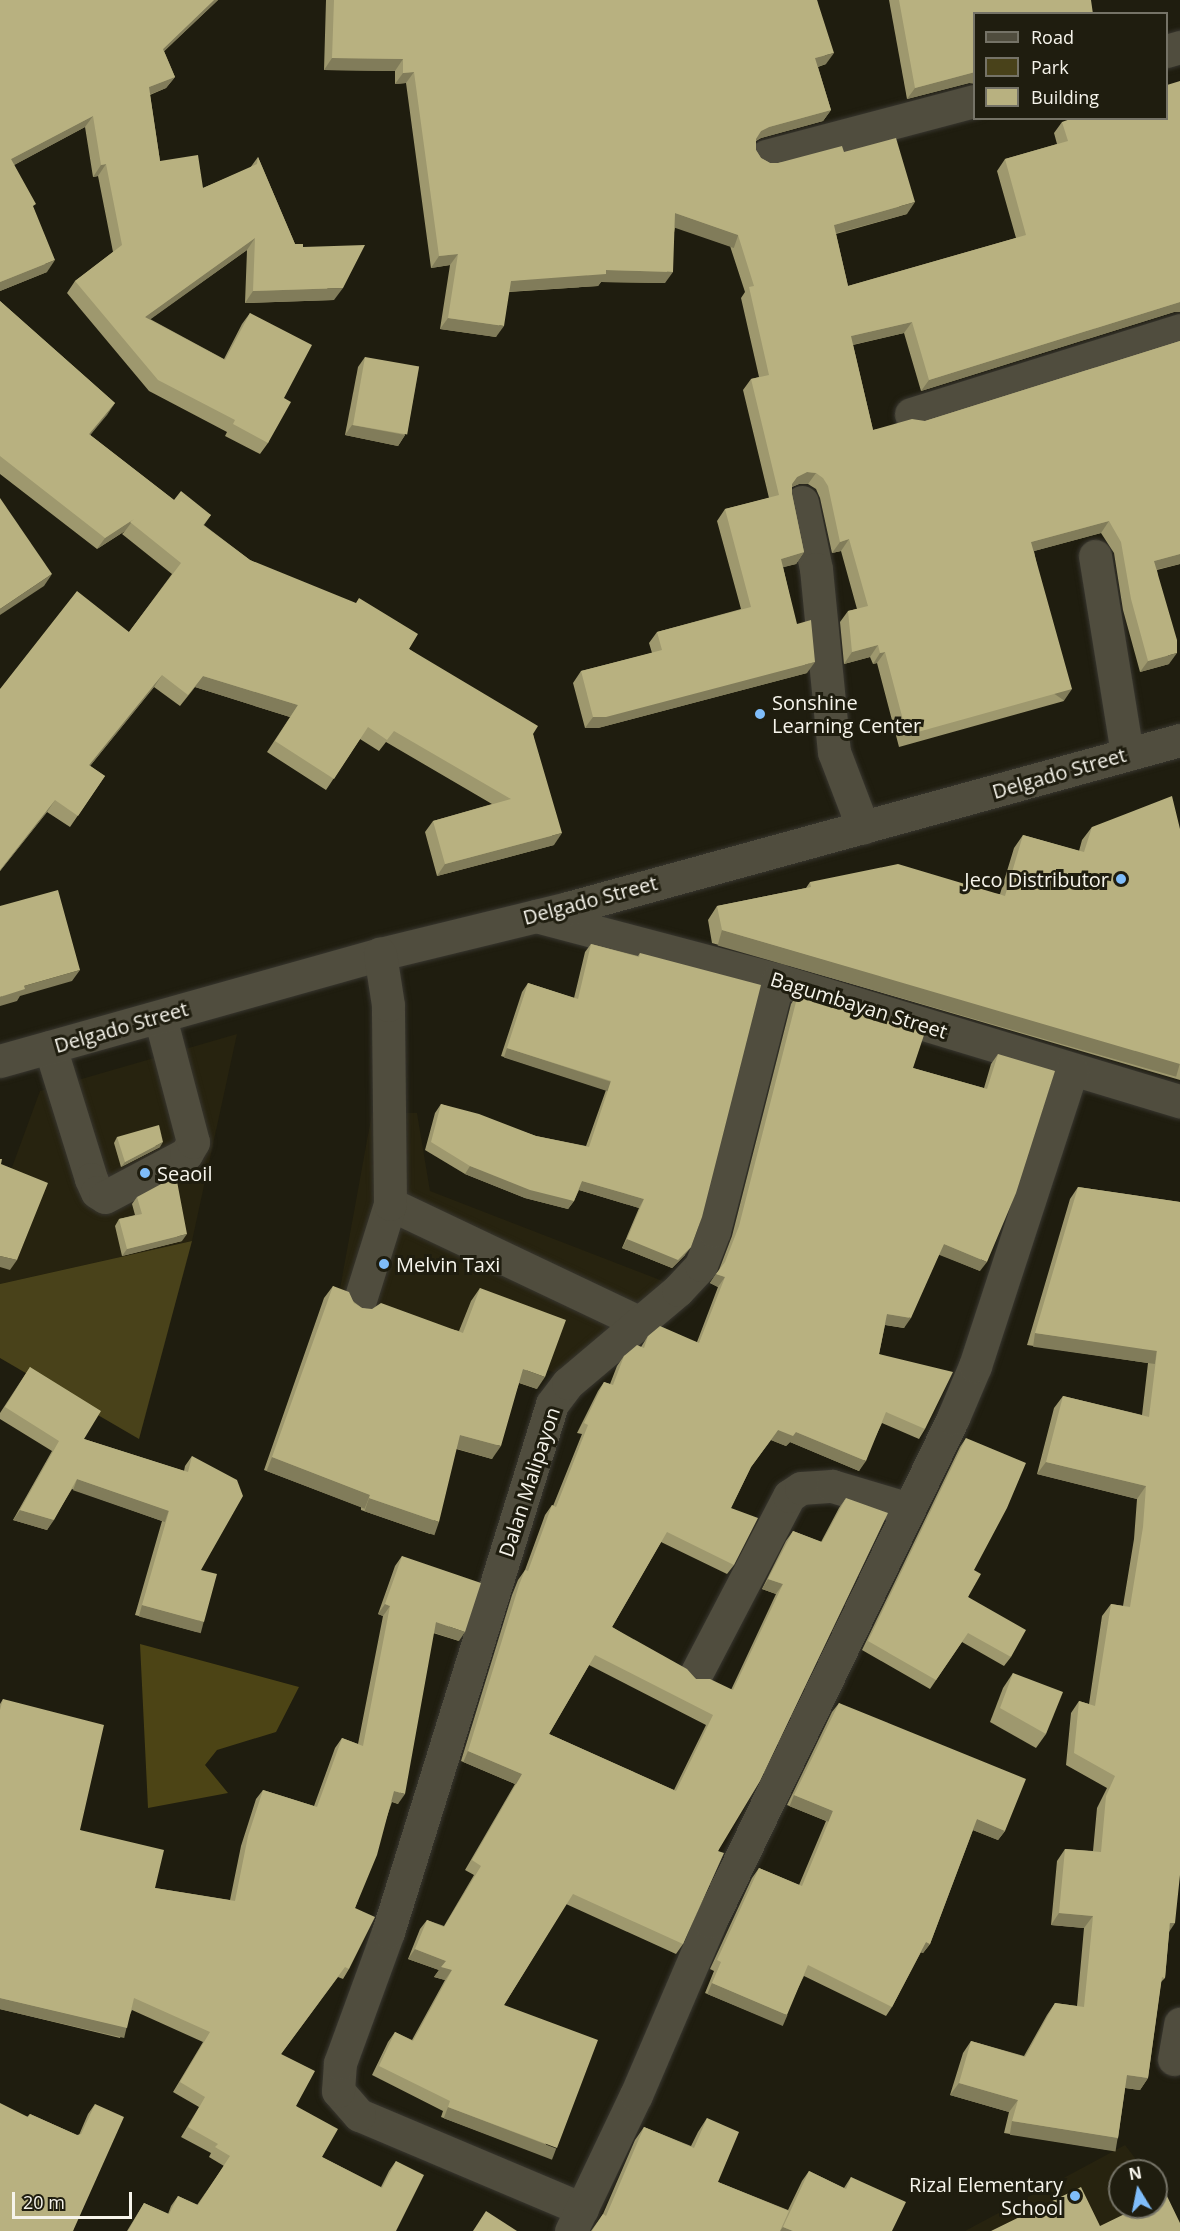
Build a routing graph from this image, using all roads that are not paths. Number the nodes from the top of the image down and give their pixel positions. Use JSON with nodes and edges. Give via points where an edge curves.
{"nodes":[{"id":1,"x":973,"y":102,"type":"edge"},
{"id":2,"x":766,"y":156,"type":"dead end"},
{"id":3,"x":1180,"y":330,"type":"edge"},
{"id":4,"x":911,"y":414,"type":"dead end"},
{"id":5,"x":802,"y":502,"type":"dead end"},
{"id":6,"x":1095,"y":556,"type":"dead end"},
{"id":7,"x":1180,"y":740,"type":"edge"},
{"id":8,"x":1127,"y":754,"type":"junction"},
{"id":9,"x":863,"y":828,"type":"junction"},
{"id":10,"x":536,"y":916,"type":"junction"},
{"id":11,"x":380,"y":954,"type":"junction"},
{"id":12,"x":778,"y":980,"type":"junction"},
{"id":13,"x":160,"y":1017,"type":"junction"},
{"id":14,"x":50,"y":1047,"type":"junction"},
{"id":15,"x":0,"y":1061,"type":"edge"},
{"id":16,"x":1072,"y":1070,"type":"junction"},
{"id":17,"x":1180,"y":1101,"type":"edge"},
{"id":18,"x":390,"y":1204,"type":"junction"},
{"id":19,"x":359,"y":1303,"type":"edge"},
{"id":20,"x":639,"y":1322,"type":"junction"},
{"id":21,"x":909,"y":1509,"type":"junction"},
{"id":22,"x":697,"y":1672,"type":"dead end"},
{"id":23,"x":1180,"y":2024,"type":"edge"},
{"id":24,"x":1174,"y":2059,"type":"dead end"},
{"id":25,"x":577,"y":2220,"type":"edge"}],
"edges":[{"from":1,"to":2,"type":"street"},
{"from":3,"to":4,"type":"street"},
{"from":5,"to":9,"type":"street","via":[[816,569],[834,752]]},
{"from":6,"to":8,"type":"street"},
{"from":7,"to":8,"type":"street","name":"Delgado Street"},
{"from":8,"to":9,"type":"street","name":"Delgado Street"},
{"from":9,"to":10,"type":"street","name":"Delgado Street"},
{"from":10,"to":11,"type":"street","name":"Delgado Street"},
{"from":10,"to":12,"type":"street","name":"Bagumbayan Street"},
{"from":11,"to":13,"type":"street","name":"Delgado Street"},
{"from":11,"to":18,"type":"street","via":[[388,1005]]},
{"from":12,"to":16,"type":"street","name":"Bagumbayan Street"},
{"from":12,"to":20,"type":"street","name":"Dalan Malipayon","via":[[714,1231],[701,1265]]},
{"from":13,"to":14,"type":"street","name":"Delgado Street"},
{"from":13,"to":14,"type":"street","via":[[193,1142],[186,1154],[105,1197],[97,1192],[91,1179]]},
{"from":14,"to":15,"type":"street","name":"Delgado Street"},
{"from":16,"to":17,"type":"street","name":"Bagumbayan Street"},
{"from":16,"to":21,"type":"street","via":[[975,1366]]},
{"from":18,"to":19,"type":"street"},
{"from":18,"to":20,"type":"street"},
{"from":20,"to":25,"type":"street","name":"Dalan Malipayon","via":[[568,1383],[552,1404],[388,1932],[340,2063],[338,2091],[359,2115]]},
{"from":21,"to":22,"type":"street","via":[[832,1486],[801,1488],[789,1496]]},
{"from":21,"to":25,"type":"street","via":[[710,1922],[636,2096]]},
{"from":23,"to":24,"type":"street"}]}
